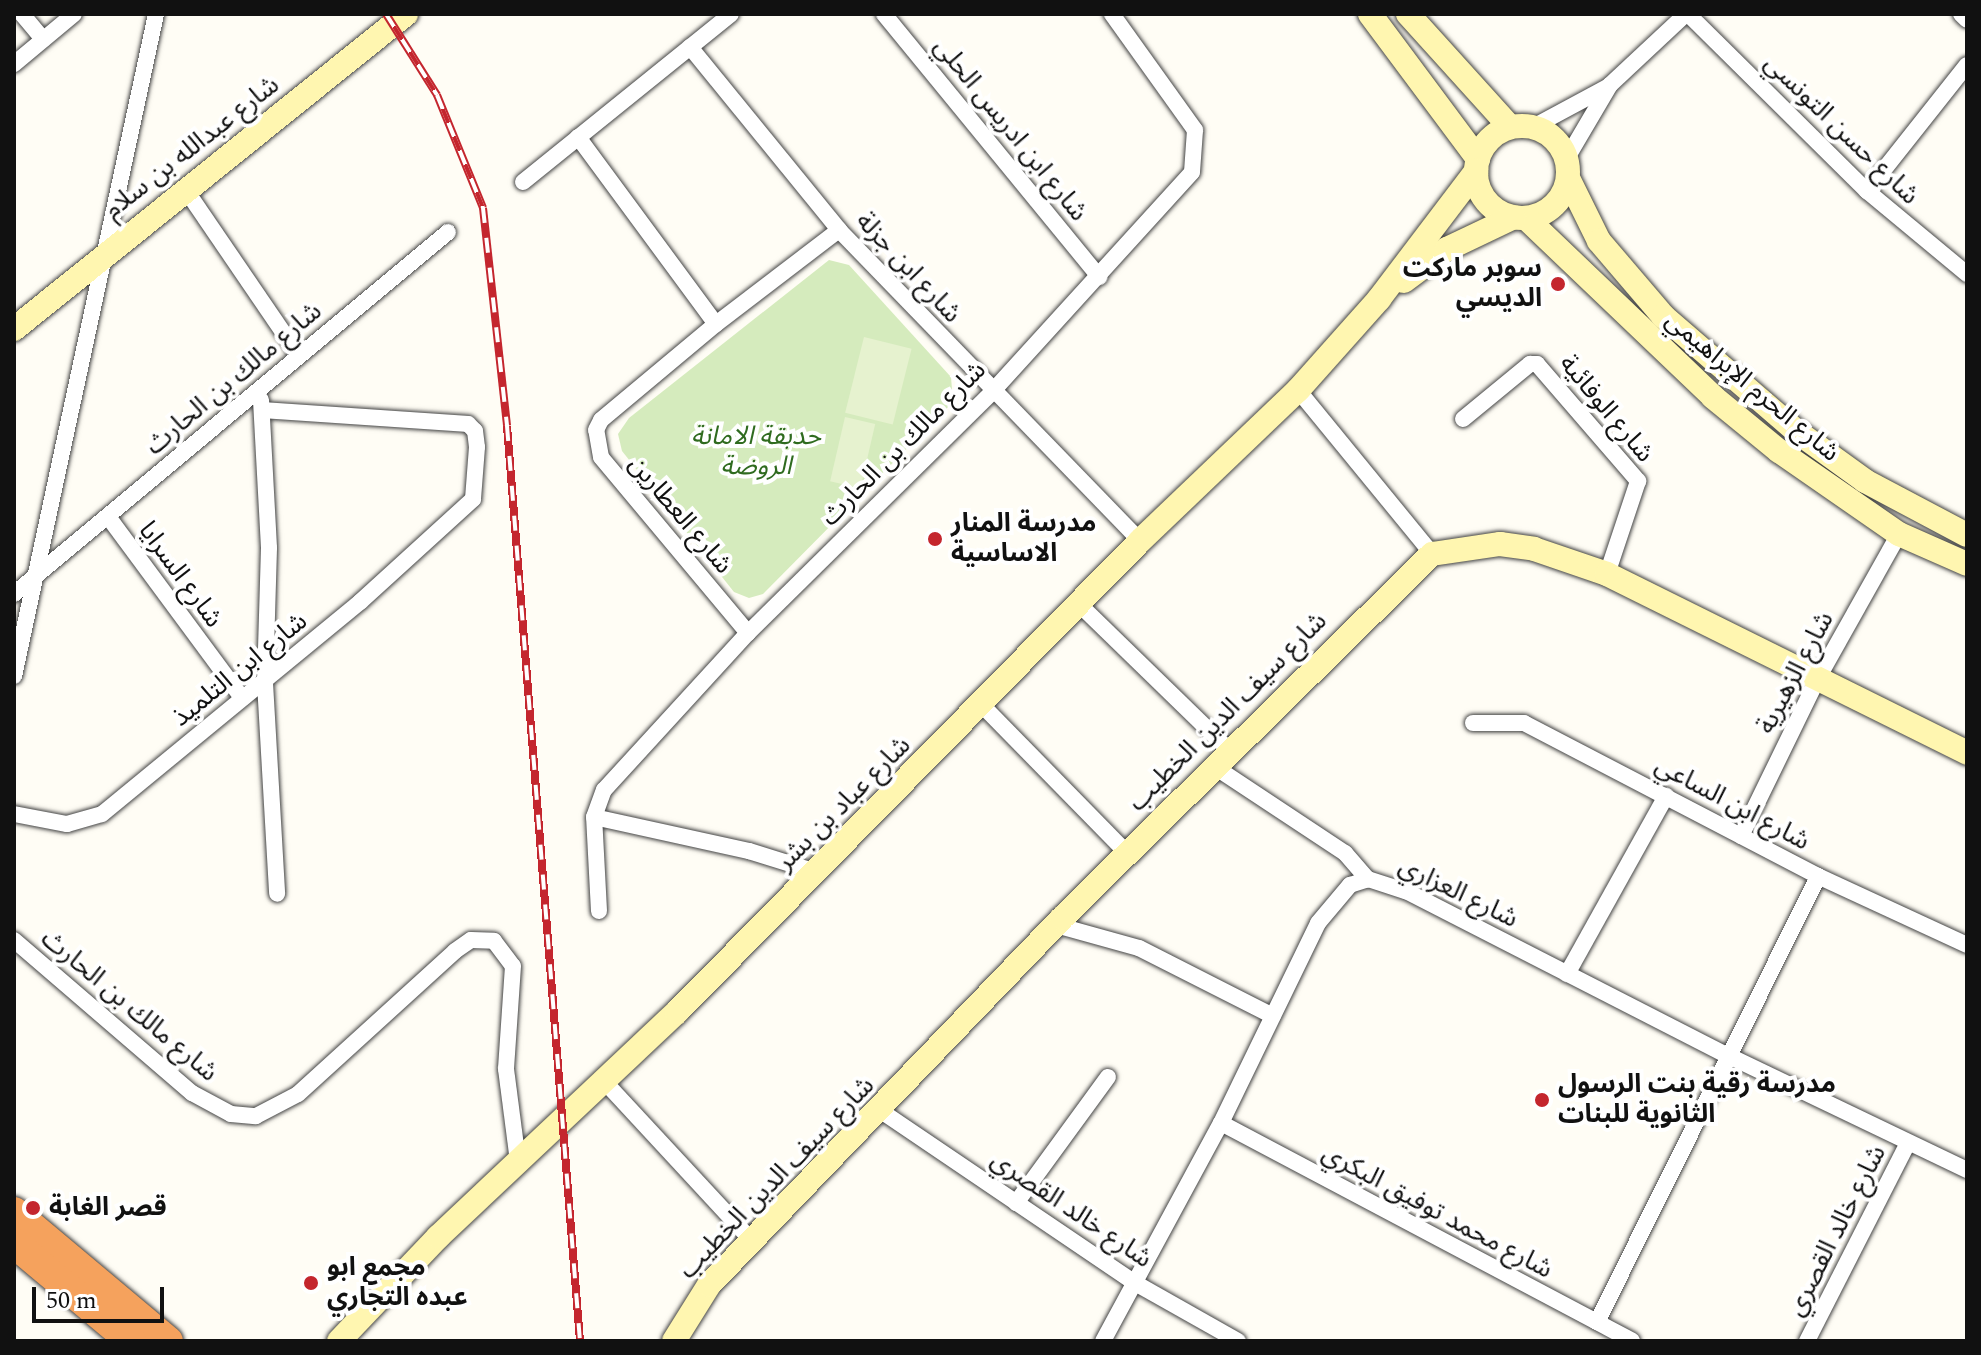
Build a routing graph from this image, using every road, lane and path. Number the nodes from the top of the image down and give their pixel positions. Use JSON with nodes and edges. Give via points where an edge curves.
{"nodes":[{"id":1,"x":22,"y":14,"type":"edge"},
{"id":2,"x":74,"y":14,"type":"edge"},
{"id":3,"x":156,"y":14,"type":"edge"},
{"id":4,"x":406,"y":14,"type":"edge"},
{"id":5,"x":731,"y":14,"type":"edge"},
{"id":6,"x":884,"y":14,"type":"edge"},
{"id":7,"x":1112,"y":14,"type":"edge"},
{"id":8,"x":1370,"y":14,"type":"edge"},
{"id":9,"x":1408,"y":14,"type":"edge"},
{"id":10,"x":1687,"y":14,"type":"edge"},
{"id":11,"x":1961,"y":14,"type":"edge"},
{"id":12,"x":1967,"y":20,"type":"edge"},
{"id":13,"x":43,"y":39,"type":"junction"},
{"id":14,"x":690,"y":47,"type":"junction"},
{"id":15,"x":14,"y":64,"type":"edge"},
{"id":16,"x":1967,"y":65,"type":"edge"},
{"id":17,"x":1610,"y":85,"type":"junction"},
{"id":18,"x":1522,"y":127,"type":"junction"},
{"id":19,"x":578,"y":137,"type":"junction"},
{"id":20,"x":1477,"y":165,"type":"junction"},
{"id":21,"x":1568,"y":168,"type":"junction"},
{"id":22,"x":523,"y":182,"type":"dead end"},
{"id":23,"x":186,"y":190,"type":"junction"},
{"id":24,"x":1867,"y":191,"type":"junction"},
{"id":25,"x":1520,"y":218,"type":"junction"},
{"id":26,"x":839,"y":230,"type":"junction"},
{"id":27,"x":448,"y":232,"type":"dead end"},
{"id":28,"x":107,"y":251,"type":"junction"},
{"id":29,"x":1967,"y":274,"type":"edge"},
{"id":30,"x":1099,"y":277,"type":"junction"},
{"id":31,"x":1379,"y":299,"type":"junction"},
{"id":32,"x":716,"y":324,"type":"junction"},
{"id":33,"x":14,"y":329,"type":"edge"},
{"id":34,"x":298,"y":354,"type":"junction"},
{"id":35,"x":261,"y":386,"type":"junction"},
{"id":36,"x":1298,"y":390,"type":"junction"},
{"id":37,"x":992,"y":392,"type":"junction"},
{"id":38,"x":262,"y":410,"type":"junction"},
{"id":39,"x":1463,"y":419,"type":"dead end"},
{"id":40,"x":109,"y":518,"type":"junction"},
{"id":41,"x":1899,"y":534,"type":"junction"},
{"id":42,"x":1967,"y":535,"type":"edge"},
{"id":43,"x":1140,"y":541,"type":"junction"},
{"id":44,"x":1432,"y":554,"type":"junction"},
{"id":45,"x":1967,"y":564,"type":"edge"},
{"id":46,"x":1607,"y":574,"type":"junction"},
{"id":47,"x":33,"y":578,"type":"junction"},
{"id":48,"x":14,"y":594,"type":"edge"},
{"id":49,"x":1079,"y":604,"type":"junction"},
{"id":50,"x":748,"y":633,"type":"junction"},
{"id":51,"x":14,"y":676,"type":"edge"},
{"id":52,"x":1817,"y":680,"type":"junction"},
{"id":53,"x":265,"y":683,"type":"junction"},
{"id":54,"x":242,"y":698,"type":"junction"},
{"id":55,"x":982,"y":705,"type":"junction"},
{"id":56,"x":1473,"y":723,"type":"dead end"},
{"id":57,"x":1967,"y":753,"type":"edge"},
{"id":58,"x":1222,"y":759,"type":"junction"},
{"id":59,"x":1666,"y":796,"type":"junction"},
{"id":60,"x":14,"y":814,"type":"edge"},
{"id":61,"x":594,"y":817,"type":"junction"},
{"id":62,"x":1741,"y":836,"type":"junction"},
{"id":63,"x":1127,"y":853,"type":"junction"},
{"id":64,"x":816,"y":872,"type":"junction"},
{"id":65,"x":1818,"y":876,"type":"junction"},
{"id":66,"x":1368,"y":879,"type":"junction"},
{"id":67,"x":277,"y":894,"type":"dead end"},
{"id":68,"x":599,"y":911,"type":"dead end"},
{"id":69,"x":1056,"y":925,"type":"junction"},
{"id":70,"x":14,"y":940,"type":"edge"},
{"id":71,"x":1967,"y":945,"type":"edge"},
{"id":72,"x":1567,"y":974,"type":"junction"},
{"id":73,"x":1273,"y":1016,"type":"junction"},
{"id":74,"x":1729,"y":1056,"type":"junction"},
{"id":75,"x":1108,"y":1077,"type":"dead end"},
{"id":76,"x":603,"y":1080,"type":"junction"},
{"id":77,"x":881,"y":1111,"type":"junction"},
{"id":78,"x":1221,"y":1123,"type":"junction"},
{"id":79,"x":1908,"y":1143,"type":"junction"},
{"id":80,"x":518,"y":1161,"type":"junction"},
{"id":81,"x":1967,"y":1170,"type":"edge"},
{"id":82,"x":1016,"y":1203,"type":"junction"},
{"id":83,"x":14,"y":1212,"type":"edge"},
{"id":84,"x":752,"y":1241,"type":"junction"},
{"id":85,"x":14,"y":1243,"type":"edge"},
{"id":86,"x":1135,"y":1283,"type":"junction"},
{"id":87,"x":1597,"y":1322,"type":"junction"},
{"id":88,"x":131,"y":1341,"type":"edge"},
{"id":89,"x":168,"y":1341,"type":"edge"},
{"id":90,"x":339,"y":1341,"type":"edge"},
{"id":91,"x":674,"y":1341,"type":"edge"},
{"id":92,"x":1103,"y":1341,"type":"edge"},
{"id":93,"x":1238,"y":1341,"type":"edge"},
{"id":94,"x":1632,"y":1341,"type":"edge"},
{"id":95,"x":1807,"y":1341,"type":"edge"}],
"edges":[{"from":1,"to":13,"type":"street"},
{"from":2,"to":13,"type":"street"},
{"from":3,"to":28,"type":"street"},
{"from":4,"to":23,"type":"street","name":"شارع عبدالله بن سلام"},
{"from":5,"to":14,"type":"street"},
{"from":6,"to":30,"type":"street","name":"شارع ابن ادريس الحلي"},
{"from":7,"to":30,"type":"street","name":"شارع مالك بن الحارث","via":[[1184,111],[1195,130],[1196,151],[1183,186]]},
{"from":8,"to":20,"type":"street"},
{"from":9,"to":18,"type":"street"},
{"from":10,"to":17,"type":"street"},
{"from":10,"to":24,"type":"street","name":"شارع حسن التونسي"},
{"from":11,"to":12,"type":"street"},
{"from":13,"to":15,"type":"street"},
{"from":14,"to":19,"type":"street"},
{"from":14,"to":26,"type":"street","name":"شارع ابن جزلة"},
{"from":16,"to":24,"type":"street"},
{"from":17,"to":18,"type":"street"},
{"from":17,"to":21,"type":"street"},
{"from":18,"to":20,"type":"street","via":[[1490,139]]},
{"from":18,"to":21,"type":"street","via":[[1552,137]]},
{"from":19,"to":22,"type":"street"},
{"from":19,"to":32,"type":"street"},
{"from":20,"to":25,"type":"street","via":[[1483,196]]},
{"from":20,"to":31,"type":"street","name":"شارع عباد بن بشر"},
{"from":21,"to":25,"type":"street","via":[[1554,205]]},
{"from":21,"to":42,"type":"street","name":"شارع الحرم الإبراهيمي","via":[[1599,241],[1663,316],[1830,456],[1865,481]]},
{"from":23,"to":28,"type":"street","name":"شارع عبدالله بن سلام"},
{"from":23,"to":34,"type":"street"},
{"from":24,"to":29,"type":"street","name":"شارع حسن التونسي"},
{"from":25,"to":31,"type":"street","name":"شارع عباد بن بشر","via":[[1447,249]]},
{"from":25,"to":41,"type":"street","name":"شارع الحرم الإبراهيمي","via":[[1713,397],[1840,497]]},
{"from":26,"to":32,"type":"street"},
{"from":26,"to":37,"type":"street","name":"شارع ابن جزلة"},
{"from":27,"to":34,"type":"street","name":"شارع مالك بن الحارث"},
{"from":28,"to":33,"type":"street","name":"شارع عبدالله بن سلام"},
{"from":28,"to":47,"type":"street"},
{"from":30,"to":37,"type":"street","name":"شارع مالك بن الحارث"},
{"from":31,"to":36,"type":"street","name":"شارع عباد بن بشر"},
{"from":32,"to":50,"type":"street","name":"شارع العطارين","via":[[601,420],[595,442],[601,457]]},
{"from":34,"to":35,"type":"street","name":"شارع مالك بن الحارث"},
{"from":35,"to":38,"type":"street"},
{"from":35,"to":40,"type":"street","name":"شارع مالك بن الحارث"},
{"from":36,"to":43,"type":"street","name":"شارع عباد بن بشر"},
{"from":36,"to":44,"type":"street"},
{"from":37,"to":43,"type":"street","name":"شارع ابن جزلة"},
{"from":37,"to":50,"type":"street","name":"شارع مالك بن الحارث"},
{"from":38,"to":53,"type":"street","via":[[269,548]]},
{"from":38,"to":53,"type":"street","name":"شارع ابن التلميذ","via":[[468,424],[477,447],[473,499]]},
{"from":39,"to":46,"type":"street","name":"شارع الوفائية","via":[[1530,364],[1537,364],[1638,481]]},
{"from":40,"to":47,"type":"street","name":"شارع مالك بن الحارث"},
{"from":40,"to":54,"type":"street","name":"شارع السرايا"},
{"from":41,"to":45,"type":"street","name":"شارع الحرم الإبراهيمي"},
{"from":41,"to":52,"type":"street","name":"شارع الزهيرية"},
{"from":43,"to":49,"type":"street","name":"شارع عباد بن بشر"},
{"from":44,"to":46,"type":"street","via":[[1500,544],[1534,549]]},
{"from":44,"to":58,"type":"street","name":"شارع سيف الدين الخطيب"},
{"from":46,"to":52,"type":"street"},
{"from":47,"to":48,"type":"street","name":"شارع مالك بن الحارث"},
{"from":47,"to":51,"type":"street"},
{"from":49,"to":55,"type":"street","name":"شارع عباد بن بشر"},
{"from":49,"to":58,"type":"street"},
{"from":50,"to":61,"type":"street","name":"شارع مالك بن الحارث","via":[[613,779],[597,802]]},
{"from":52,"to":57,"type":"street"},
{"from":52,"to":62,"type":"street","name":"شارع الزهيرية"},
{"from":53,"to":54,"type":"street","name":"شارع ابن التلميذ"},
{"from":53,"to":67,"type":"street"},
{"from":54,"to":60,"type":"street","name":"شارع ابن التلميذ","via":[[90,821],[67,824]]},
{"from":55,"to":63,"type":"street"},
{"from":55,"to":64,"type":"street","name":"شارع عباد بن بشر"},
{"from":56,"to":59,"type":"street","name":"شارع ابن الساعي","via":[[1524,723]]},
{"from":58,"to":63,"type":"street","name":"شارع سيف الدين الخطيب"},
{"from":58,"to":66,"type":"street","via":[[1345,853]]},
{"from":59,"to":62,"type":"street","name":"شارع ابن الساعي"},
{"from":59,"to":72,"type":"street"},
{"from":61,"to":64,"type":"street","via":[[749,851]]},
{"from":61,"to":68,"type":"street","name":"شارع مالك بن الحارث"},
{"from":62,"to":65,"type":"street","name":"شارع ابن الساعي"},
{"from":63,"to":69,"type":"street","name":"شارع سيف الدين الخطيب"},
{"from":64,"to":76,"type":"street","name":"شارع عباد بن بشر"},
{"from":65,"to":71,"type":"street","name":"شارع ابن الساعي"},
{"from":65,"to":74,"type":"street"},
{"from":66,"to":72,"type":"street","name":"شارع العزاري","via":[[1406,891]]},
{"from":66,"to":73,"type":"street","name":"شارع العزاري","via":[[1350,885],[1332,902]]},
{"from":69,"to":73,"type":"street","via":[[1139,948]]},
{"from":69,"to":77,"type":"street","name":"شارع سيف الدين الخطيب"},
{"from":70,"to":80,"type":"street","name":"شارع مالك بن الحارث","via":[[201,1100],[231,1114],[256,1116],[298,1094],[455,951],[471,940],[494,941],[513,966],[506,1069]]},
{"from":72,"to":74,"type":"street","name":"شارع العزاري"},
{"from":73,"to":78,"type":"street","name":"شارع العزاري"},
{"from":74,"to":79,"type":"street","name":"شارع العزاري"},
{"from":74,"to":87,"type":"street"},
{"from":75,"to":82,"type":"street"},
{"from":76,"to":80,"type":"street","name":"شارع عباد بن بشر"},
{"from":76,"to":84,"type":"street"},
{"from":77,"to":82,"type":"street","name":"شارع خالد القصري"},
{"from":77,"to":84,"type":"street","name":"شارع سيف الدين الخطيب"},
{"from":78,"to":86,"type":"street","name":"شارع العزاري"},
{"from":78,"to":87,"type":"street","name":"شارع محمد توفيق البكري"},
{"from":79,"to":81,"type":"street","name":"شارع العزاري"},
{"from":79,"to":95,"type":"street","name":"شارع خالد القصري"},
{"from":80,"to":90,"type":"street","name":"شارع عباد بن بشر"},
{"from":82,"to":86,"type":"street","name":"شارع خالد القصري"},
{"from":83,"to":89,"type":"highway"},
{"from":84,"to":91,"type":"street","name":"شارع سيف الدين الخطيب","via":[[694,1303]]},
{"from":85,"to":88,"type":"highway"},
{"from":86,"to":92,"type":"street","name":"شارع العزاري"},
{"from":86,"to":93,"type":"street","name":"شارع خالد القصري"},
{"from":87,"to":94,"type":"street","name":"شارع محمد توفيق البكري"}]}
